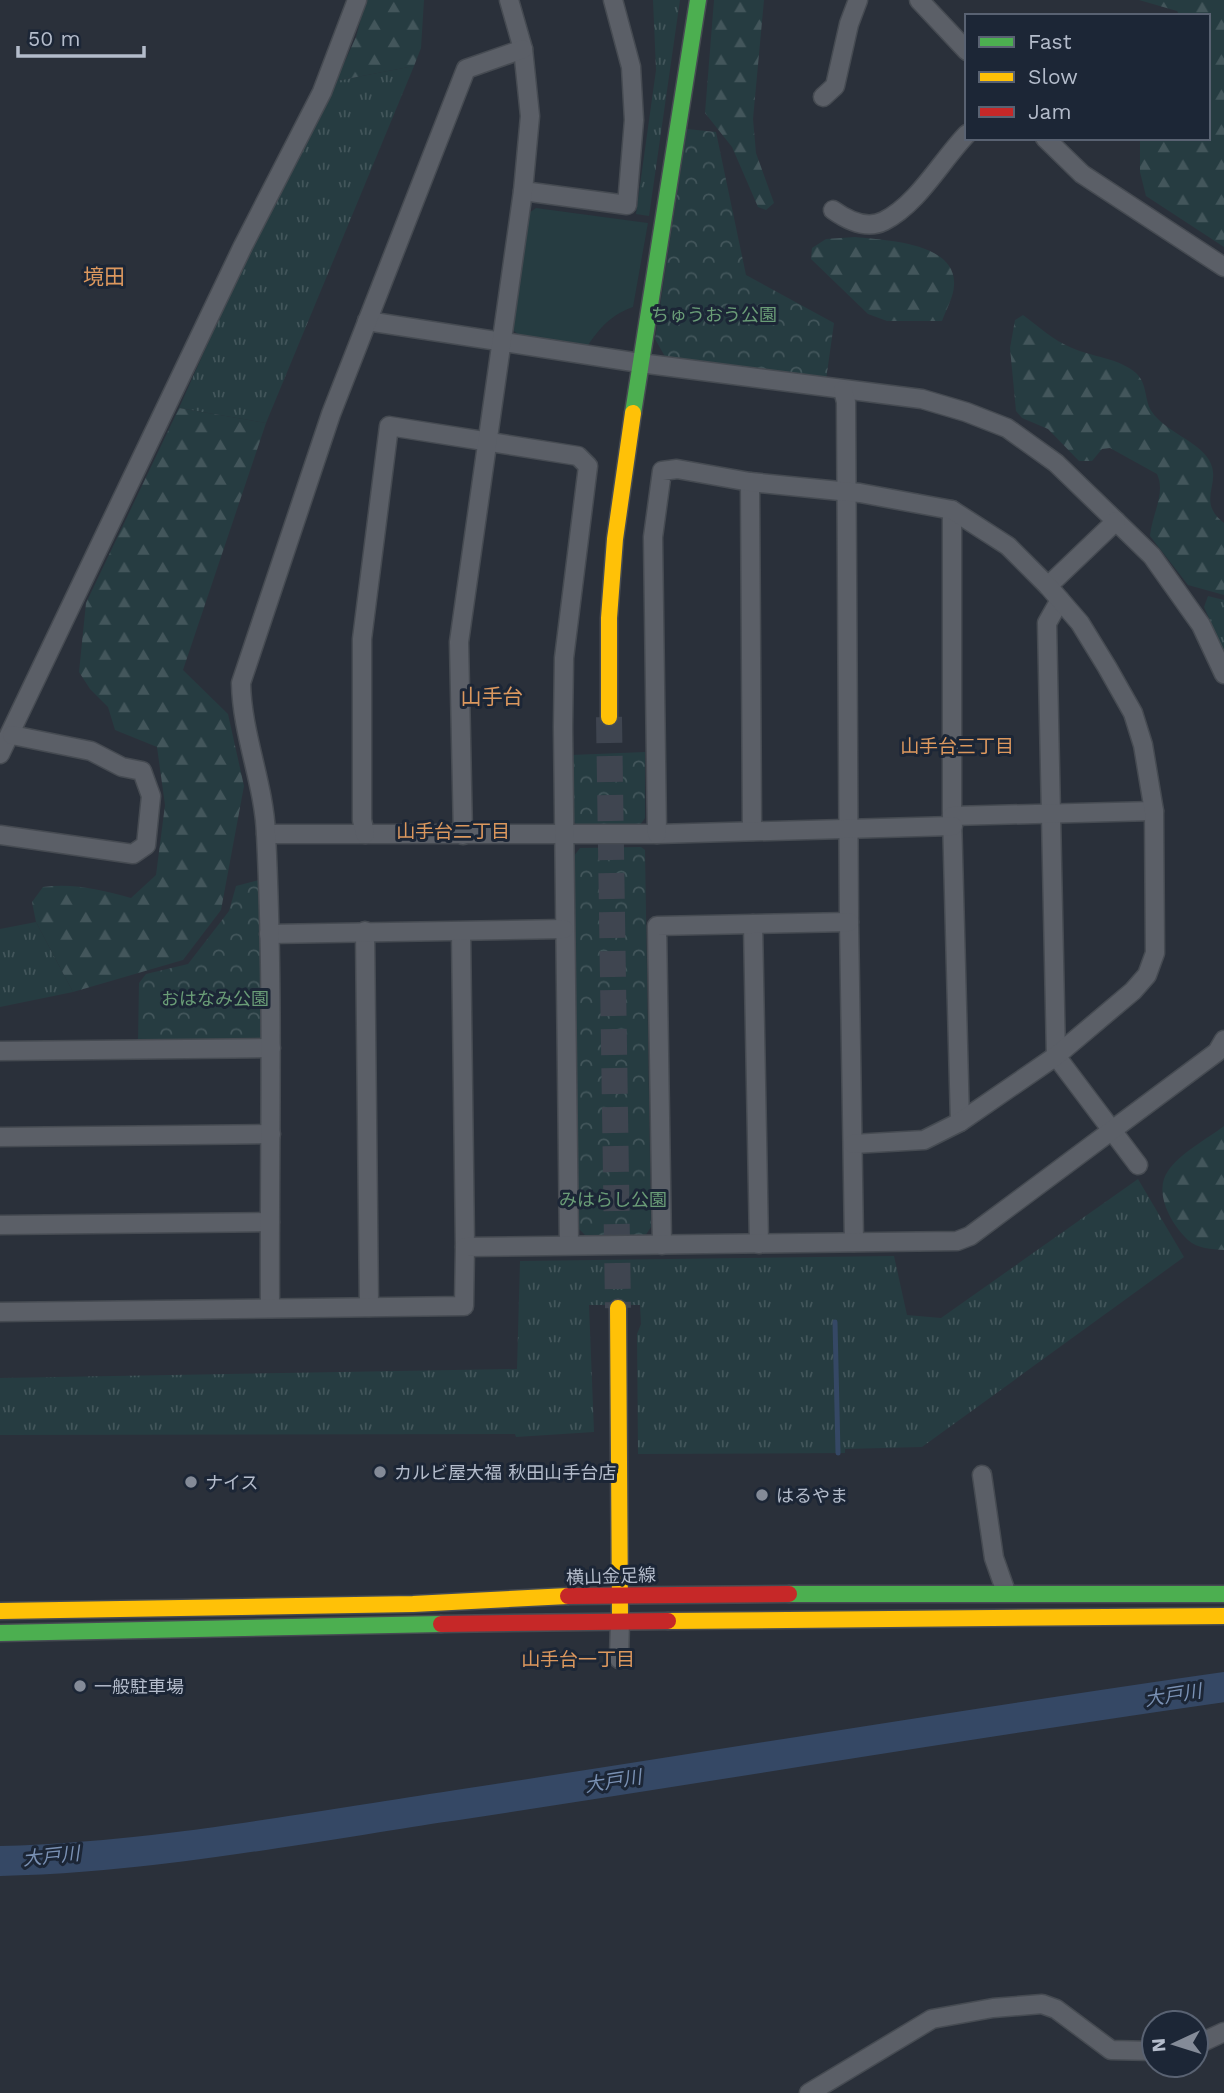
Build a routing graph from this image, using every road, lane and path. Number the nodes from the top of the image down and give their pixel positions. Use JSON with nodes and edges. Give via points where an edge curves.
{"nodes":[{"id":1,"x":357,"y":0,"type":"edge"},
{"id":2,"x":509,"y":0,"type":"edge"},
{"id":3,"x":613,"y":0,"type":"edge"},
{"id":4,"x":698,"y":0,"type":"edge"},
{"id":5,"x":858,"y":0,"type":"edge"},
{"id":6,"x":919,"y":0,"type":"edge"},
{"id":7,"x":965,"y":49,"type":"edge"},
{"id":8,"x":523,"y":50,"type":"junction"},
{"id":9,"x":823,"y":97,"type":"dead end"},
{"id":10,"x":965,"y":136,"type":"edge"},
{"id":11,"x":1047,"y":140,"type":"edge"},
{"id":12,"x":523,"y":191,"type":"junction"},
{"id":13,"x":833,"y":210,"type":"dead end"},
{"id":14,"x":1224,"y":267,"type":"edge"},
{"id":15,"x":367,"y":321,"type":"junction"},
{"id":16,"x":500,"y":341,"type":"junction"},
{"id":17,"x":640,"y":363,"type":"junction"},
{"id":18,"x":843,"y":390,"type":"junction"},
{"id":19,"x":485,"y":441,"type":"junction"},
{"id":20,"x":750,"y":482,"type":"junction"},
{"id":21,"x":846,"y":492,"type":"junction"},
{"id":22,"x":952,"y":510,"type":"junction"},
{"id":23,"x":1116,"y":521,"type":"junction"},
{"id":24,"x":1048,"y":586,"type":"junction"},
{"id":25,"x":1060,"y":600,"type":"junction"},
{"id":26,"x":1224,"y":674,"type":"edge"},
{"id":27,"x":609,"y":717,"type":"tunnel mouth"},
{"id":28,"x":12,"y":735,"type":"junction"},
{"id":29,"x":0,"y":754,"type":"edge"},
{"id":30,"x":1154,"y":811,"type":"junction"},
{"id":31,"x":1051,"y":814,"type":"junction"},
{"id":32,"x":952,"y":821,"type":"junction"},
{"id":33,"x":850,"y":829,"type":"junction"},
{"id":34,"x":752,"y":831,"type":"junction"},
{"id":35,"x":563,"y":833,"type":"junction"},
{"id":36,"x":267,"y":834,"type":"junction"},
{"id":37,"x":365,"y":834,"type":"junction"},
{"id":38,"x":657,"y":834,"type":"junction"},
{"id":39,"x":0,"y":835,"type":"edge"},
{"id":40,"x":463,"y":835,"type":"junction"},
{"id":41,"x":849,"y":922,"type":"junction"},
{"id":42,"x":753,"y":924,"type":"junction"},
{"id":43,"x":564,"y":929,"type":"junction"},
{"id":44,"x":365,"y":931,"type":"junction"},
{"id":45,"x":461,"y":932,"type":"junction"},
{"id":46,"x":269,"y":934,"type":"junction"},
{"id":47,"x":1224,"y":1040,"type":"edge"},
{"id":48,"x":271,"y":1048,"type":"junction"},
{"id":49,"x":0,"y":1051,"type":"edge"},
{"id":50,"x":1056,"y":1056,"type":"junction"},
{"id":51,"x":960,"y":1122,"type":"junction"},
{"id":52,"x":1113,"y":1131,"type":"junction"},
{"id":53,"x":271,"y":1134,"type":"junction"},
{"id":54,"x":0,"y":1137,"type":"edge"},
{"id":55,"x":853,"y":1144,"type":"junction"},
{"id":56,"x":1138,"y":1165,"type":"dead end"},
{"id":57,"x":270,"y":1222,"type":"junction"},
{"id":58,"x":0,"y":1225,"type":"edge"},
{"id":59,"x":855,"y":1242,"type":"junction"},
{"id":60,"x":569,"y":1244,"type":"junction"},
{"id":61,"x":759,"y":1244,"type":"junction"},
{"id":62,"x":662,"y":1245,"type":"junction"},
{"id":63,"x":465,"y":1247,"type":"junction"},
{"id":64,"x":271,"y":1307,"type":"junction"},
{"id":65,"x":369,"y":1307,"type":"junction"},
{"id":66,"x":618,"y":1308,"type":"tunnel mouth"},
{"id":67,"x":0,"y":1312,"type":"edge"},
{"id":68,"x":982,"y":1475,"type":"dead end"},
{"id":69,"x":1006,"y":1592,"type":"junction"},
{"id":70,"x":620,"y":1594,"type":"junction"},
{"id":71,"x":1224,"y":1594,"type":"edge"},
{"id":72,"x":0,"y":1611,"type":"edge"},
{"id":73,"x":1224,"y":1616,"type":"edge"},
{"id":74,"x":620,"y":1621,"type":"junction"},
{"id":75,"x":0,"y":1633,"type":"edge"},
{"id":76,"x":619,"y":1658,"type":"dead end"},
{"id":77,"x":1140,"y":2051,"type":"edge"},
{"id":78,"x":809,"y":2093,"type":"edge"}],
"edges":[{"from":1,"to":28,"type":"street","via":[[322,92],[243,246]]},
{"from":2,"to":8,"type":"street"},
{"from":3,"to":12,"type":"street","via":[[631,67],[634,120],[627,205]]},
{"from":4,"to":17,"type":"main road"},
{"from":5,"to":9,"type":"street","via":[[835,86]]},
{"from":6,"to":7,"type":"street"},
{"from":8,"to":12,"type":"street","via":[[530,116]]},
{"from":8,"to":15,"type":"street","via":[[467,69]]},
{"from":10,"to":13,"type":"street","via":[[914,196],[883,222],[849,221]]},
{"from":11,"to":14,"type":"street","via":[[1082,174]]},
{"from":12,"to":16,"type":"street"},
{"from":15,"to":16,"type":"street"},
{"from":15,"to":36,"type":"street","via":[[241,683],[242,714]]},
{"from":16,"to":17,"type":"street"},
{"from":16,"to":19,"type":"street"},
{"from":17,"to":18,"type":"street"},
{"from":17,"to":27,"type":"main road","via":[[614,539]]},
{"from":18,"to":21,"type":"street"},
{"from":18,"to":23,"type":"street","via":[[922,400],[1007,428],[1056,463]]},
{"from":19,"to":35,"type":"street","via":[[578,456],[588,466],[564,658]]},
{"from":19,"to":37,"type":"street","via":[[390,426],[362,639]]},
{"from":19,"to":40,"type":"street","via":[[459,642]]},
{"from":20,"to":21,"type":"street"},
{"from":20,"to":34,"type":"street"},
{"from":20,"to":38,"type":"street","via":[[677,469],[662,471],[653,537]]},
{"from":21,"to":22,"type":"street"},
{"from":21,"to":33,"type":"street"},
{"from":22,"to":24,"type":"street","via":[[1009,547]]},
{"from":22,"to":32,"type":"street"},
{"from":23,"to":24,"type":"street"},
{"from":23,"to":26,"type":"street","via":[[1152,556],[1201,625]]},
{"from":24,"to":25,"type":"street"},
{"from":25,"to":30,"type":"street","via":[[1080,624],[1133,713]]},
{"from":25,"to":31,"type":"street","via":[[1046,623]]},
{"from":28,"to":29,"type":"street"},
{"from":28,"to":39,"type":"street","via":[[91,751],[142,772],[151,796],[146,845],[133,854]]},
{"from":30,"to":31,"type":"street"},
{"from":30,"to":50,"type":"street","via":[[1155,953],[1147,975]]},
{"from":31,"to":32,"type":"street"},
{"from":31,"to":50,"type":"street"},
{"from":32,"to":33,"type":"street"},
{"from":32,"to":51,"type":"street"},
{"from":33,"to":34,"type":"street"},
{"from":33,"to":41,"type":"street"},
{"from":34,"to":38,"type":"street"},
{"from":35,"to":38,"type":"street"},
{"from":35,"to":40,"type":"street"},
{"from":35,"to":43,"type":"street"},
{"from":36,"to":37,"type":"street"},
{"from":36,"to":46,"type":"street"},
{"from":37,"to":40,"type":"street"},
{"from":41,"to":42,"type":"street"},
{"from":41,"to":55,"type":"street"},
{"from":42,"to":61,"type":"street"},
{"from":42,"to":62,"type":"street","via":[[657,926]]},
{"from":43,"to":45,"type":"street"},
{"from":43,"to":60,"type":"street"},
{"from":44,"to":45,"type":"street"},
{"from":44,"to":46,"type":"street"},
{"from":44,"to":65,"type":"street"},
{"from":45,"to":63,"type":"street"},
{"from":46,"to":48,"type":"street"},
{"from":47,"to":52,"type":"street","via":[[1217,1052]]},
{"from":48,"to":49,"type":"street"},
{"from":48,"to":53,"type":"street"},
{"from":50,"to":51,"type":"street"},
{"from":50,"to":52,"type":"street"},
{"from":51,"to":55,"type":"street","via":[[923,1140]]},
{"from":52,"to":56,"type":"street"},
{"from":52,"to":59,"type":"street","via":[[970,1236],[957,1241]]},
{"from":53,"to":54,"type":"street"},
{"from":53,"to":57,"type":"street"},
{"from":55,"to":59,"type":"street"},
{"from":57,"to":58,"type":"street"},
{"from":57,"to":64,"type":"street"},
{"from":59,"to":61,"type":"street"},
{"from":60,"to":62,"type":"street"},
{"from":60,"to":63,"type":"street"},
{"from":61,"to":62,"type":"street"},
{"from":63,"to":65,"type":"street","via":[[464,1306]]},
{"from":64,"to":65,"type":"street"},
{"from":64,"to":67,"type":"street"},
{"from":66,"to":70,"type":"main road"},
{"from":68,"to":69,"type":"street","via":[[994,1558]]},
{"from":69,"to":70,"type":"main road","name":"横山金足線"},
{"from":69,"to":71,"type":"main road","name":"横山金足線"},
{"from":70,"to":72,"type":"main road","name":"横山金足線","via":[[413,1604]]},
{"from":70,"to":74,"type":"main road"},
{"from":73,"to":74,"type":"main road"},
{"from":74,"to":75,"type":"main road"},
{"from":74,"to":76,"type":"street"},
{"from":77,"to":78,"type":"street","via":[[1111,2050],[1056,2009],[1042,2004],[993,2008],[932,2019]]}]}
